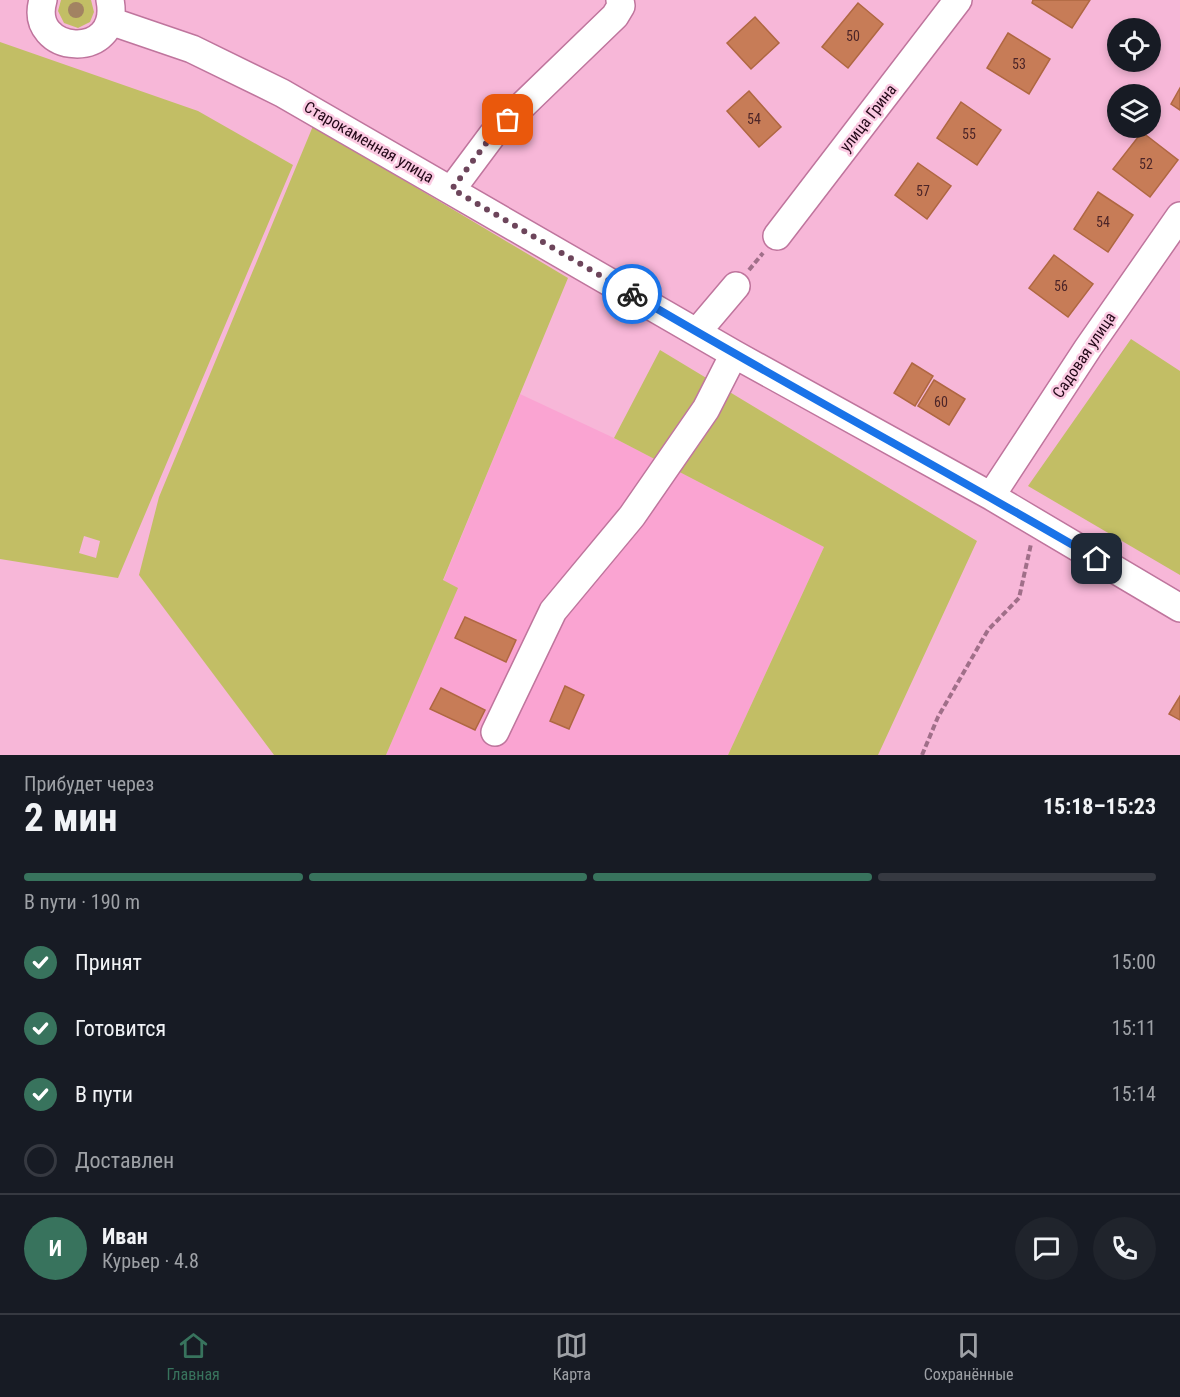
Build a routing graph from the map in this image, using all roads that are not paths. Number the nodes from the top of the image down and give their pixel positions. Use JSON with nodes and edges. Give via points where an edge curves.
{"nodes":[{"id":1,"x":43,"y":0,"type":"edge"},
{"id":2,"x":620,"y":0,"type":"edge"},
{"id":3,"x":958,"y":0,"type":"edge"},
{"id":4,"x":110,"y":10,"type":"edge"},
{"id":5,"x":452,"y":189,"type":"junction"},
{"id":6,"x":1180,"y":216,"type":"edge"},
{"id":7,"x":777,"y":236,"type":"road end"},
{"id":8,"x":736,"y":286,"type":"road end"},
{"id":9,"x":697,"y":332,"type":"junction"},
{"id":10,"x":734,"y":354,"type":"junction"},
{"id":11,"x":991,"y":496,"type":"junction"},
{"id":12,"x":1180,"y":608,"type":"edge"},
{"id":13,"x":495,"y":732,"type":"dead end"}],
"edges":[{"from":1,"to":4,"type":"street","via":[[45,26],[65,43],[92,42],[103,33]]},
{"from":2,"to":5,"type":"street","via":[[615,16],[493,134]]},
{"from":3,"to":7,"type":"street","name":"улица Грина"},
{"from":4,"to":5,"type":"street","name":"Старокаменная улица","via":[[282,93]]},
{"from":5,"to":9,"type":"street","name":"Старокаменная улица"},
{"from":6,"to":11,"type":"street","name":"Садовая улица"},
{"from":8,"to":9,"type":"street"},
{"from":9,"to":10,"type":"street","name":"Старокаменная улица"},
{"from":10,"to":11,"type":"street","name":"Старокаменная улица"},
{"from":10,"to":13,"type":"street","via":[[706,409],[632,516],[553,611]]},
{"from":11,"to":12,"type":"street","name":"Старокаменная улица"}]}
